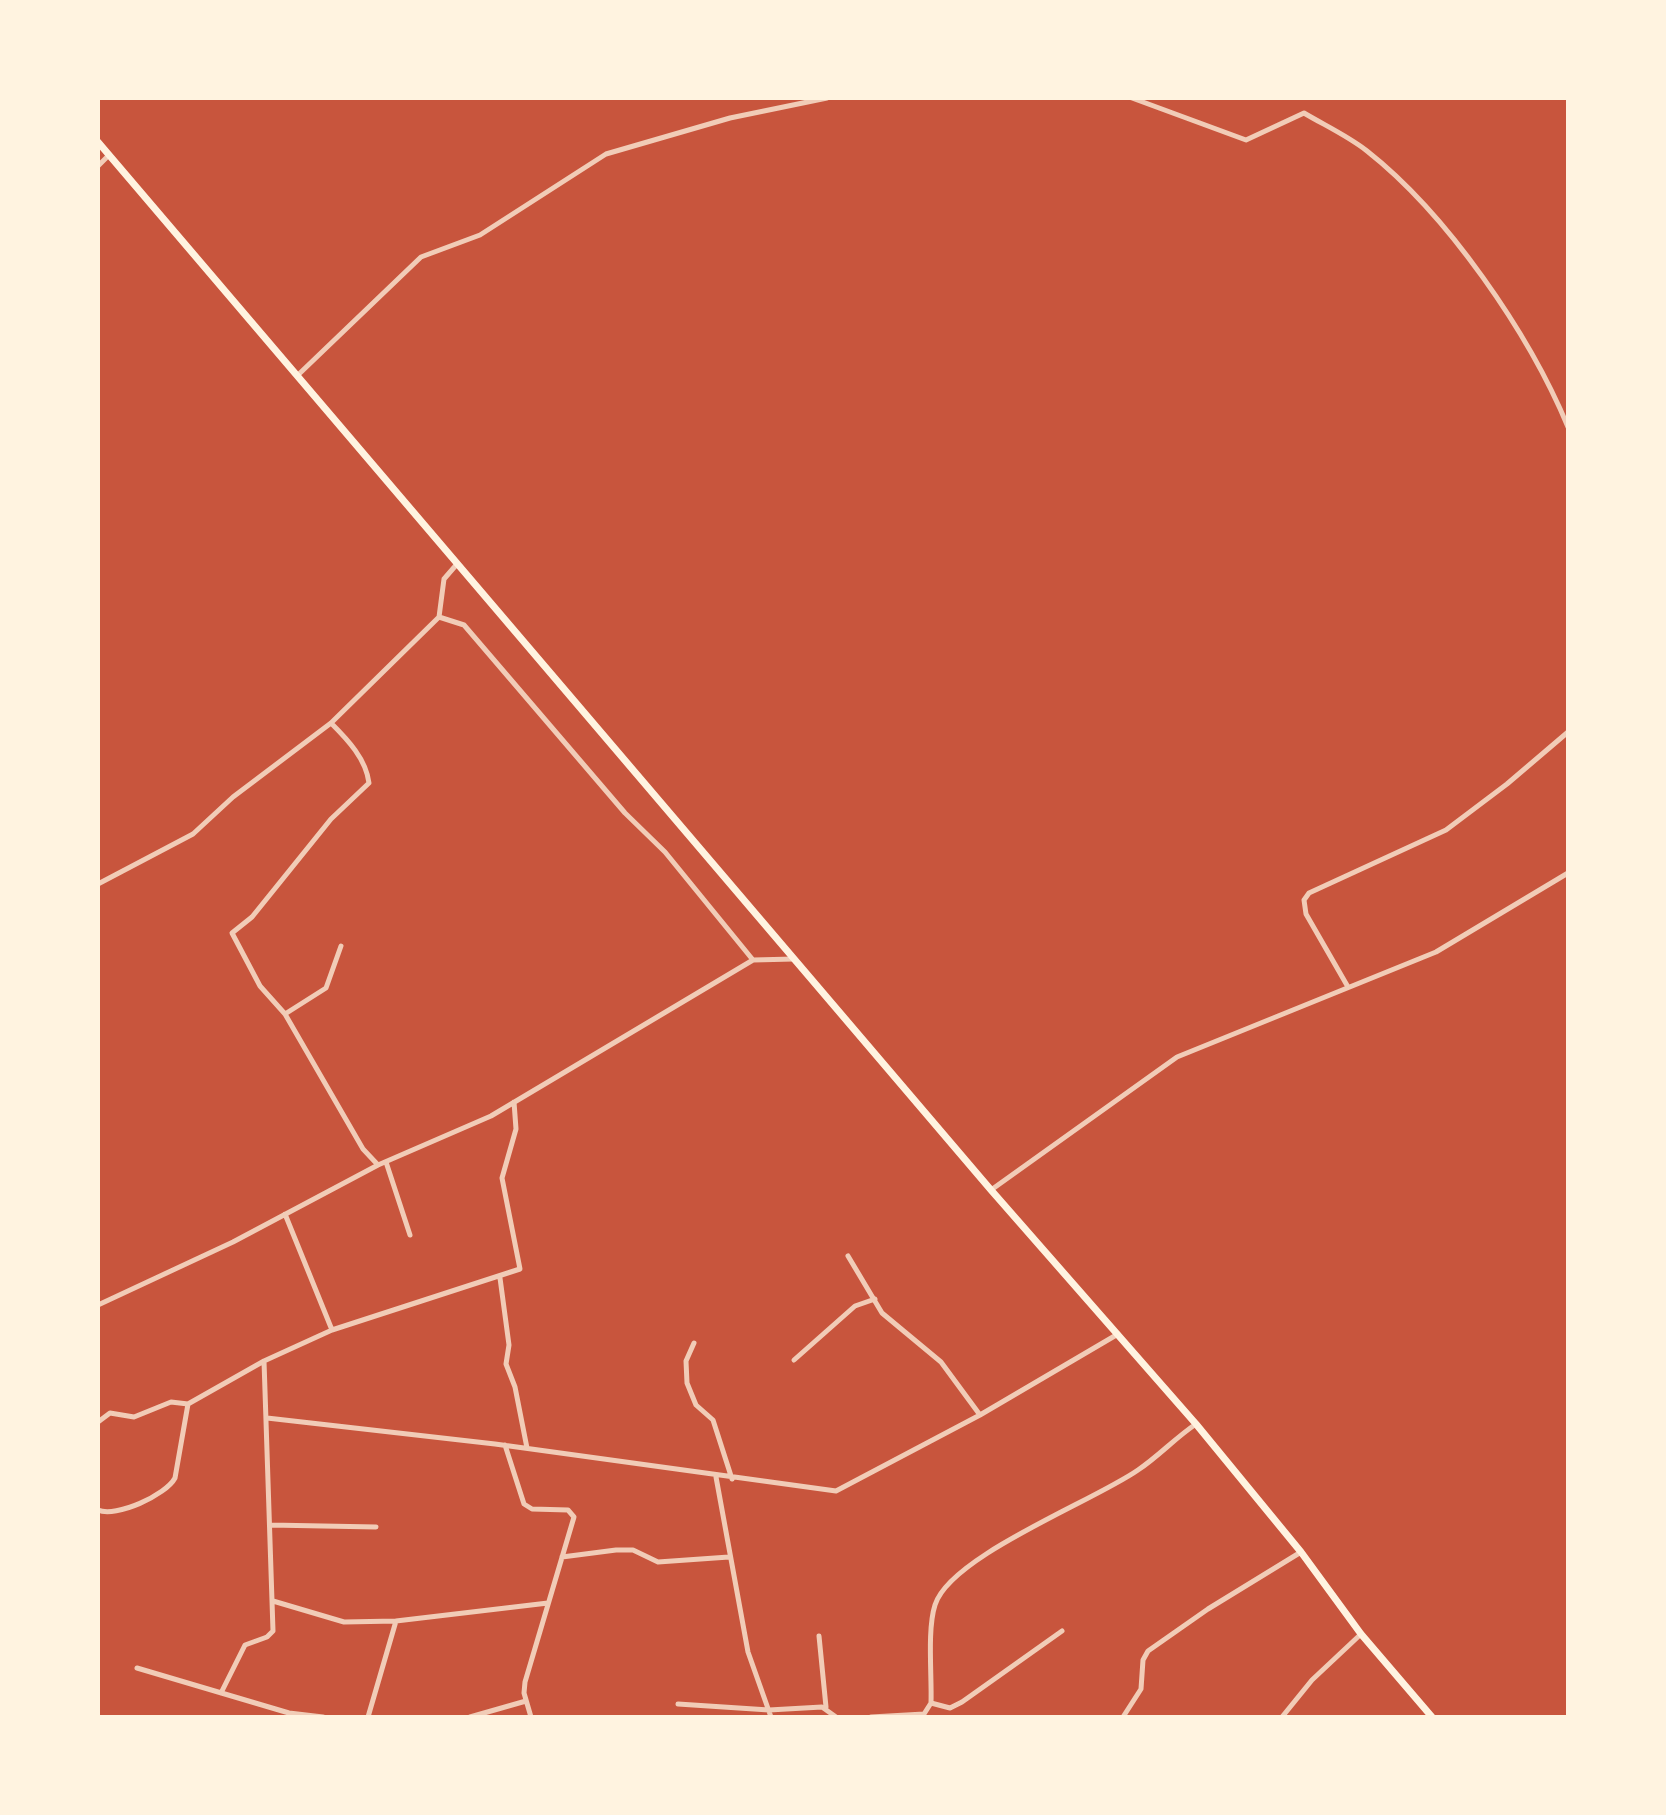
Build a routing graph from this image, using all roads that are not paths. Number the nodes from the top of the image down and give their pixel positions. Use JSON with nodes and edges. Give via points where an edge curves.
{"nodes":[{"id":1,"x":827,"y":98,"type":"edge"},
{"id":2,"x":1132,"y":98,"type":"edge"},
{"id":3,"x":98,"y":142,"type":"edge"},
{"id":4,"x":109,"y":155,"type":"junction"},
{"id":5,"x":98,"y":166,"type":"edge"},
{"id":6,"x":299,"y":374,"type":"junction"},
{"id":7,"x":1568,"y":427,"type":"edge"},
{"id":8,"x":457,"y":564,"type":"junction"},
{"id":9,"x":439,"y":617,"type":"junction"},
{"id":10,"x":331,"y":723,"type":"junction"},
{"id":11,"x":1568,"y":732,"type":"edge"},
{"id":12,"x":1568,"y":873,"type":"edge"},
{"id":13,"x":98,"y":884,"type":"edge"},
{"id":14,"x":341,"y":946,"type":"dead end"},
{"id":15,"x":794,"y":959,"type":"junction"},
{"id":16,"x":753,"y":960,"type":"junction"},
{"id":17,"x":1348,"y":987,"type":"junction"},
{"id":18,"x":285,"y":1014,"type":"junction"},
{"id":19,"x":514,"y":1102,"type":"junction"},
{"id":20,"x":386,"y":1162,"type":"junction"},
{"id":21,"x":378,"y":1165,"type":"junction"},
{"id":22,"x":991,"y":1190,"type":"junction"},
{"id":23,"x":285,"y":1214,"type":"junction"},
{"id":24,"x":410,"y":1235,"type":"dead end"},
{"id":25,"x":848,"y":1256,"type":"dead end"},
{"id":26,"x":500,"y":1278,"type":"junction"},
{"id":27,"x":875,"y":1299,"type":"junction"},
{"id":28,"x":98,"y":1305,"type":"edge"},
{"id":29,"x":332,"y":1330,"type":"junction"},
{"id":30,"x":1118,"y":1334,"type":"junction"},
{"id":31,"x":694,"y":1343,"type":"dead end"},
{"id":32,"x":794,"y":1360,"type":"dead end"},
{"id":33,"x":264,"y":1361,"type":"junction"},
{"id":34,"x":188,"y":1404,"type":"junction"},
{"id":35,"x":980,"y":1415,"type":"junction"},
{"id":36,"x":267,"y":1418,"type":"junction"},
{"id":37,"x":98,"y":1422,"type":"edge"},
{"id":38,"x":1196,"y":1424,"type":"junction"},
{"id":39,"x":505,"y":1445,"type":"junction"},
{"id":40,"x":527,"y":1448,"type":"junction"},
{"id":41,"x":716,"y":1477,"type":"junction"},
{"id":42,"x":732,"y":1479,"type":"junction"},
{"id":43,"x":98,"y":1510,"type":"edge"},
{"id":44,"x":270,"y":1525,"type":"junction"},
{"id":45,"x":376,"y":1527,"type":"dead end"},
{"id":46,"x":1301,"y":1552,"type":"junction"},
{"id":47,"x":562,"y":1557,"type":"junction"},
{"id":48,"x":729,"y":1557,"type":"junction"},
{"id":49,"x":273,"y":1601,"type":"junction"},
{"id":50,"x":548,"y":1603,"type":"junction"},
{"id":51,"x":396,"y":1621,"type":"junction"},
{"id":52,"x":1062,"y":1631,"type":"dead end"},
{"id":53,"x":1361,"y":1634,"type":"junction"},
{"id":54,"x":819,"y":1636,"type":"dead end"},
{"id":55,"x":137,"y":1668,"type":"dead end"},
{"id":56,"x":221,"y":1693,"type":"junction"},
{"id":57,"x":526,"y":1701,"type":"junction"},
{"id":58,"x":931,"y":1703,"type":"junction"},
{"id":59,"x":678,"y":1704,"type":"dead end"},
{"id":60,"x":826,"y":1708,"type":"junction"},
{"id":61,"x":769,"y":1710,"type":"junction"},
{"id":62,"x":1428,"y":1715,"type":"edge"},
{"id":63,"x":323,"y":1717,"type":"edge"},
{"id":64,"x":368,"y":1717,"type":"edge"},
{"id":65,"x":470,"y":1717,"type":"edge"},
{"id":66,"x":531,"y":1717,"type":"edge"},
{"id":67,"x":771,"y":1717,"type":"edge"},
{"id":68,"x":836,"y":1717,"type":"edge"},
{"id":69,"x":871,"y":1717,"type":"edge"},
{"id":70,"x":1123,"y":1717,"type":"edge"},
{"id":71,"x":1282,"y":1717,"type":"edge"}],
"edges":[{"from":1,"to":6,"type":"street","via":[[730,118],[606,154],[480,235],[421,257]]},
{"from":2,"to":7,"type":"street","via":[[1246,140],[1304,113],[1366,151],[1442,222],[1550,384]]},
{"from":3,"to":4,"type":"main road"},
{"from":4,"to":5,"type":"street"},
{"from":4,"to":6,"type":"main road"},
{"from":6,"to":8,"type":"main road"},
{"from":8,"to":9,"type":"street","via":[[444,579]]},
{"from":8,"to":15,"type":"main road"},
{"from":9,"to":10,"type":"street"},
{"from":9,"to":16,"type":"street","via":[[464,625]]},
{"from":10,"to":13,"type":"street","via":[[193,834]]},
{"from":10,"to":18,"type":"street","via":[[357,752],[369,783],[232,933],[260,986]]},
{"from":11,"to":17,"type":"street","via":[[1446,830],[1309,893],[1306,914]]},
{"from":12,"to":17,"type":"street","via":[[1436,952]]},
{"from":14,"to":18,"type":"street","via":[[326,988]]},
{"from":15,"to":16,"type":"street"},
{"from":15,"to":22,"type":"main road"},
{"from":16,"to":19,"type":"street"},
{"from":17,"to":22,"type":"street","via":[[1177,1057]]},
{"from":18,"to":21,"type":"street","via":[[363,1149]]},
{"from":19,"to":20,"type":"street"},
{"from":19,"to":26,"type":"street","via":[[516,1129],[502,1178],[520,1269]]},
{"from":20,"to":21,"type":"street"},
{"from":20,"to":24,"type":"street"},
{"from":21,"to":23,"type":"street"},
{"from":22,"to":30,"type":"main road"},
{"from":23,"to":28,"type":"street"},
{"from":23,"to":29,"type":"street"},
{"from":25,"to":27,"type":"street"},
{"from":26,"to":29,"type":"street"},
{"from":26,"to":40,"type":"street","via":[[509,1345],[506,1364]]},
{"from":27,"to":32,"type":"street","via":[[855,1306]]},
{"from":27,"to":35,"type":"street","via":[[889,1321],[941,1362]]},
{"from":29,"to":33,"type":"street"},
{"from":30,"to":35,"type":"street"},
{"from":30,"to":38,"type":"main road"},
{"from":31,"to":42,"type":"street","via":[[686,1361],[687,1383],[696,1405],[713,1420]]},
{"from":33,"to":34,"type":"street"},
{"from":33,"to":36,"type":"street"},
{"from":34,"to":37,"type":"street","via":[[171,1402],[134,1417],[110,1413]]},
{"from":34,"to":43,"type":"street","via":[[169,1489],[114,1513]]},
{"from":35,"to":42,"type":"street","via":[[836,1491]]},
{"from":36,"to":39,"type":"street"},
{"from":36,"to":44,"type":"street"},
{"from":38,"to":46,"type":"main road"},
{"from":38,"to":58,"type":"street","via":[[1138,1470],[1034,1526],[942,1590],[935,1606]]},
{"from":39,"to":40,"type":"street"},
{"from":39,"to":47,"type":"street","via":[[524,1504],[572,1513]]},
{"from":40,"to":41,"type":"street"},
{"from":41,"to":42,"type":"street"},
{"from":41,"to":48,"type":"street"},
{"from":44,"to":45,"type":"street"},
{"from":44,"to":49,"type":"street"},
{"from":46,"to":53,"type":"main road"},
{"from":46,"to":70,"type":"street","via":[[1148,1651],[1141,1689]]},
{"from":47,"to":48,"type":"street","via":[[616,1550],[633,1550],[658,1562]]},
{"from":47,"to":50,"type":"street"},
{"from":48,"to":61,"type":"street","via":[[748,1652]]},
{"from":49,"to":51,"type":"street","via":[[344,1622]]},
{"from":49,"to":56,"type":"street","via":[[273,1631],[245,1645]]},
{"from":50,"to":51,"type":"street"},
{"from":50,"to":57,"type":"street","via":[[525,1682]]},
{"from":51,"to":64,"type":"street"},
{"from":52,"to":58,"type":"street","via":[[962,1702],[950,1708]]},
{"from":53,"to":62,"type":"main road"},
{"from":53,"to":71,"type":"street"},
{"from":54,"to":60,"type":"street"},
{"from":55,"to":56,"type":"street"},
{"from":56,"to":63,"type":"street"},
{"from":57,"to":65,"type":"street"},
{"from":57,"to":66,"type":"street"},
{"from":58,"to":69,"type":"street","via":[[924,1714]]},
{"from":59,"to":61,"type":"street"},
{"from":60,"to":61,"type":"street"},
{"from":60,"to":68,"type":"street"},
{"from":61,"to":67,"type":"street"}]}
